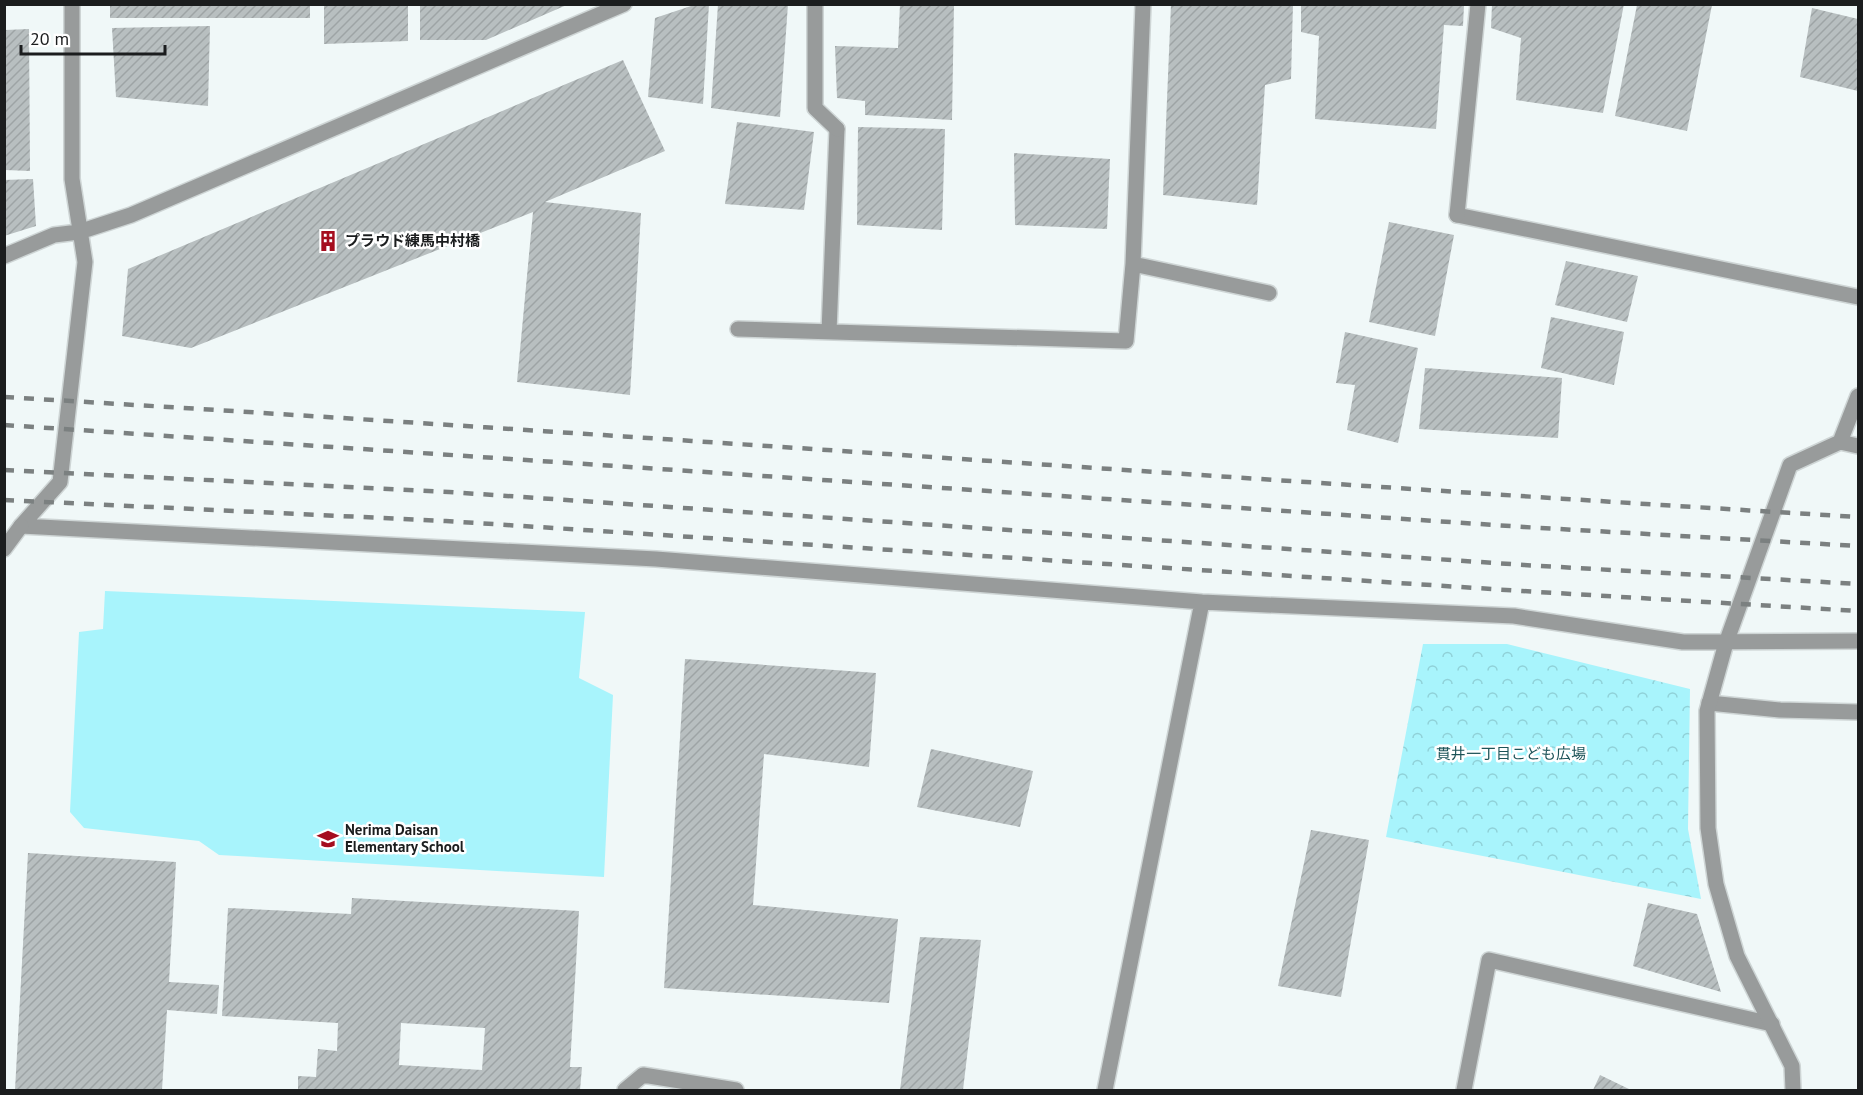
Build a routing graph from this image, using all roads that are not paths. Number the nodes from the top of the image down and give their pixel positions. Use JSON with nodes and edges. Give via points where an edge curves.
{"nodes":[{"id":1,"x":72,"y":4,"type":"edge"},
{"id":2,"x":624,"y":4,"type":"edge"},
{"id":3,"x":815,"y":4,"type":"edge"},
{"id":4,"x":1143,"y":4,"type":"edge"},
{"id":5,"x":1478,"y":4,"type":"edge"},
{"id":6,"x":79,"y":232,"type":"junction"},
{"id":7,"x":4,"y":255,"type":"edge"},
{"id":8,"x":1133,"y":264,"type":"junction"},
{"id":9,"x":1269,"y":293,"type":"dead end"},
{"id":10,"x":1858,"y":297,"type":"edge"},
{"id":11,"x":738,"y":329,"type":"dead end"},
{"id":12,"x":829,"y":332,"type":"junction"},
{"id":13,"x":1858,"y":396,"type":"edge"},
{"id":14,"x":1840,"y":442,"type":"junction"},
{"id":15,"x":1858,"y":446,"type":"edge"},
{"id":16,"x":21,"y":526,"type":"junction"},
{"id":17,"x":4,"y":549,"type":"edge"},
{"id":18,"x":1202,"y":602,"type":"junction"},
{"id":19,"x":1858,"y":641,"type":"edge"},
{"id":20,"x":1726,"y":643,"type":"junction"},
{"id":21,"x":1709,"y":703,"type":"junction"},
{"id":22,"x":1858,"y":712,"type":"edge"},
{"id":23,"x":1772,"y":1024,"type":"junction"},
{"id":24,"x":625,"y":1090,"type":"edge"},
{"id":25,"x":736,"y":1090,"type":"edge"},
{"id":26,"x":1105,"y":1090,"type":"edge"},
{"id":27,"x":1464,"y":1090,"type":"edge"},
{"id":28,"x":1793,"y":1090,"type":"edge"}],
"edges":[{"from":1,"to":6,"type":"street","via":[[72,179]]},
{"from":2,"to":6,"type":"street","via":[[131,215]]},
{"from":3,"to":12,"type":"street","via":[[815,108],[837,129]]},
{"from":4,"to":8,"type":"street"},
{"from":5,"to":10,"type":"street","via":[[1457,215]]},
{"from":6,"to":7,"type":"street","via":[[54,235]]},
{"from":6,"to":16,"type":"street","via":[[85,262],[60,482]]},
{"from":8,"to":9,"type":"street"},
{"from":8,"to":12,"type":"street","via":[[1126,341]]},
{"from":11,"to":12,"type":"street"},
{"from":13,"to":14,"type":"street"},
{"from":14,"to":15,"type":"street"},
{"from":14,"to":20,"type":"street","via":[[1790,465]]},
{"from":16,"to":17,"type":"street"},
{"from":16,"to":18,"type":"street","via":[[656,559]]},
{"from":18,"to":20,"type":"street","via":[[1514,616],[1683,642]]},
{"from":18,"to":26,"type":"street"},
{"from":19,"to":20,"type":"street"},
{"from":20,"to":21,"type":"street"},
{"from":21,"to":22,"type":"street"},
{"from":21,"to":23,"type":"street","via":[[1708,828],[1716,884],[1737,957]]},
{"from":23,"to":27,"type":"street","via":[[1489,960]]},
{"from":23,"to":28,"type":"street","via":[[1792,1066]]},
{"from":24,"to":25,"type":"street","via":[[643,1075]]}]}
